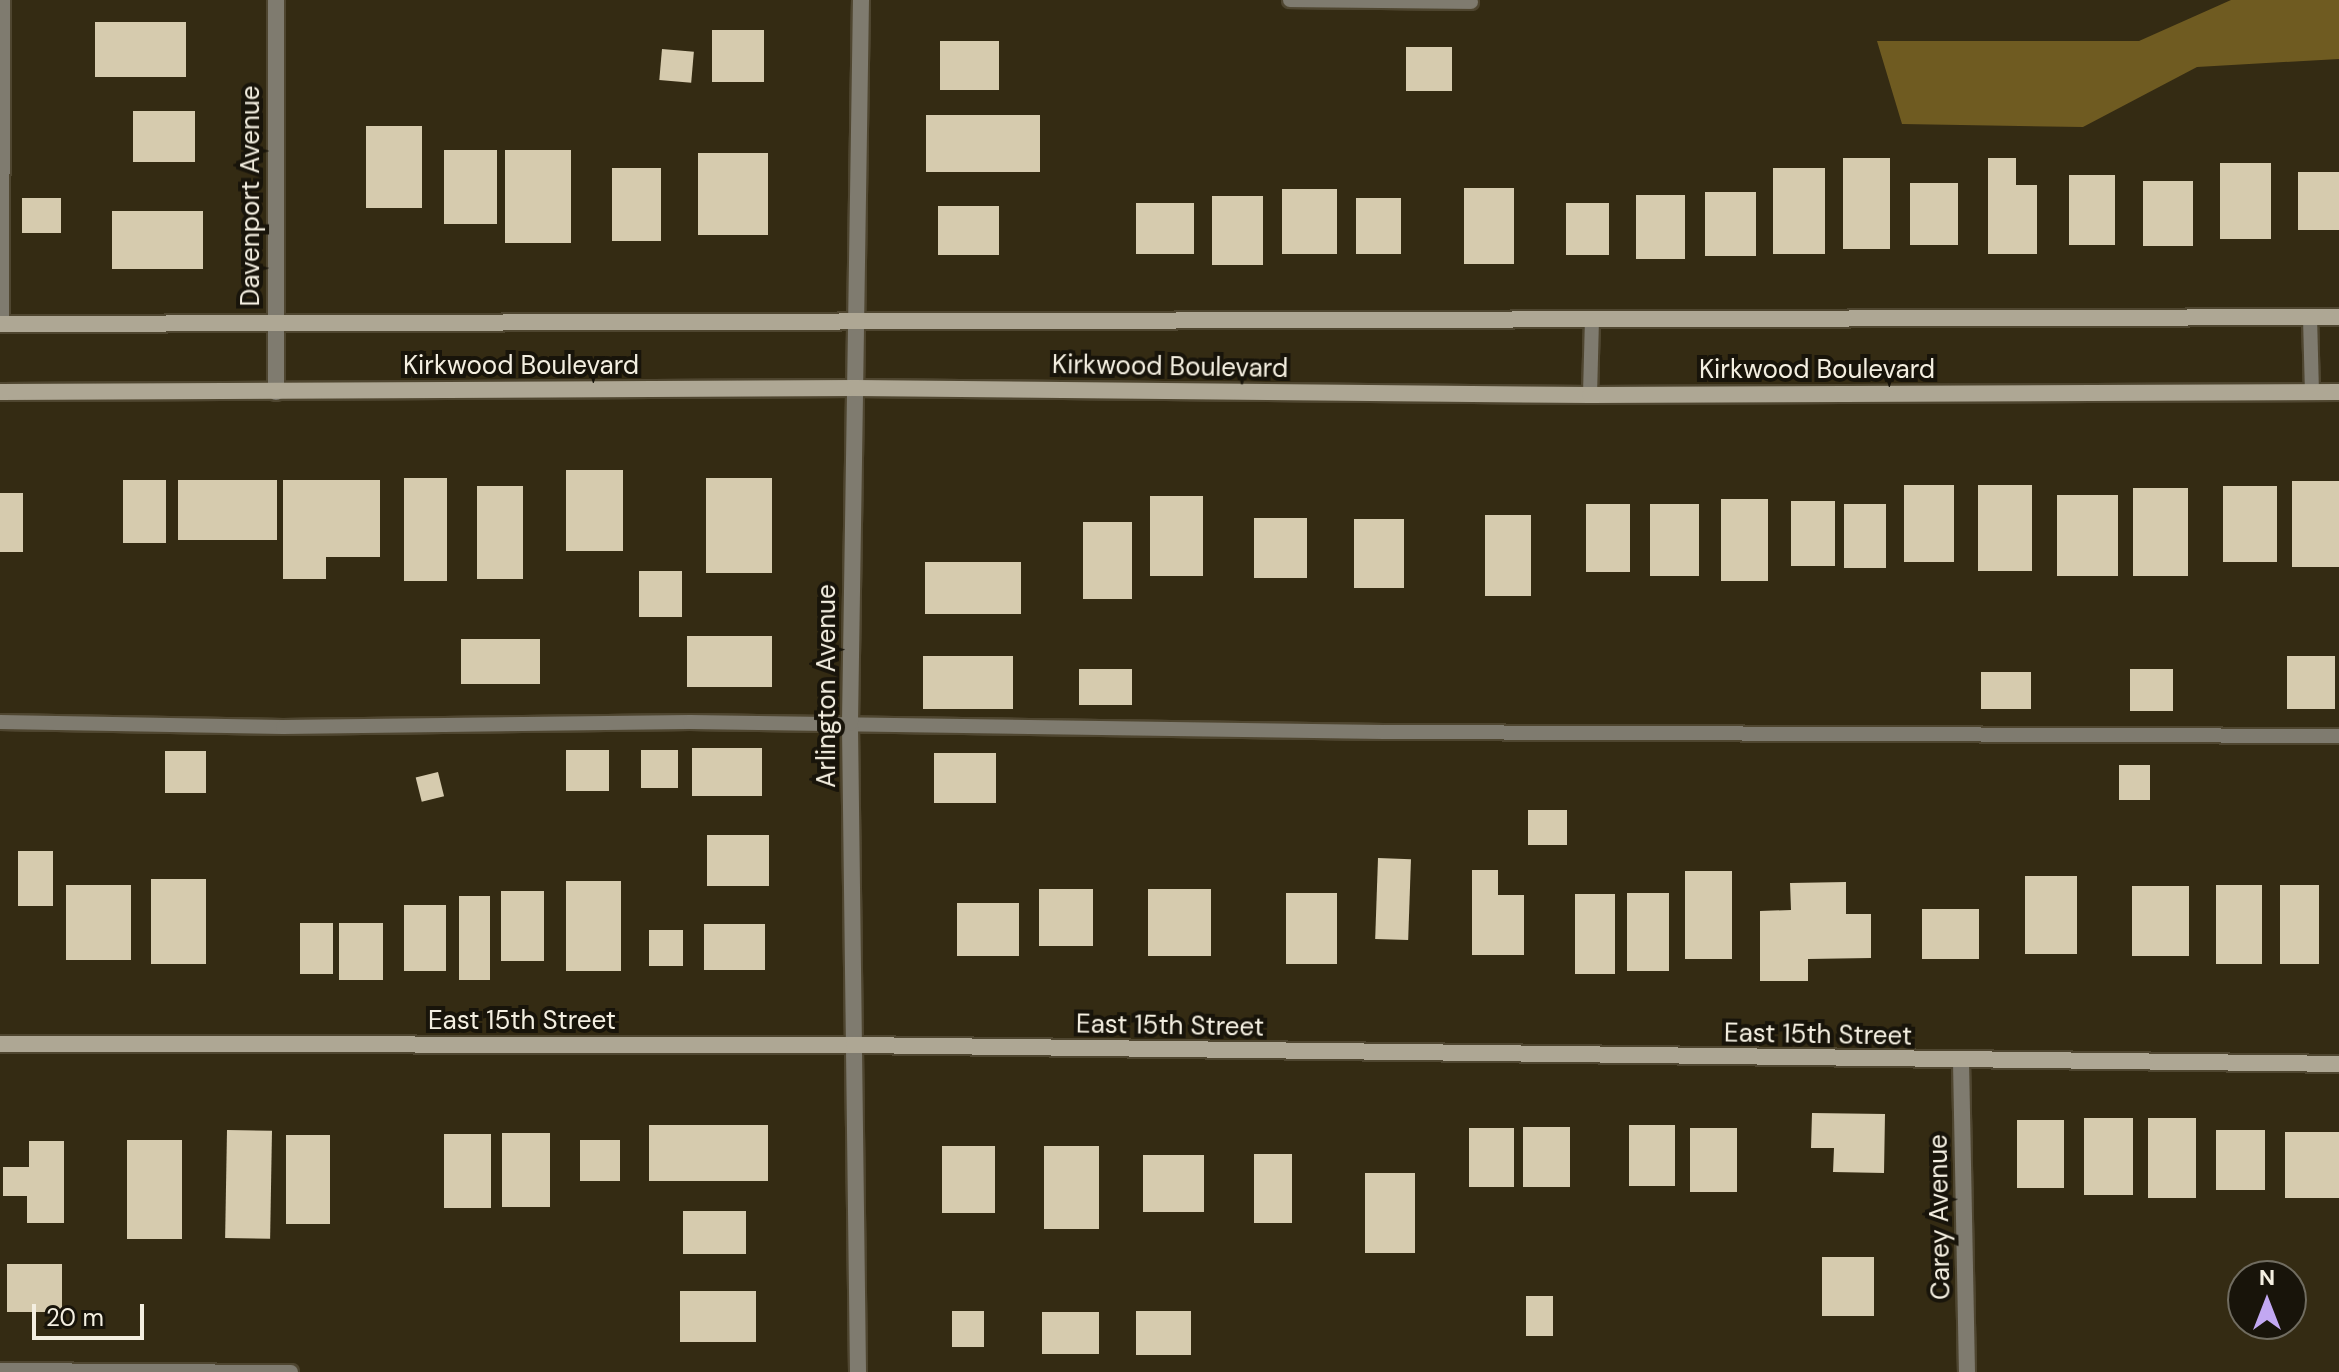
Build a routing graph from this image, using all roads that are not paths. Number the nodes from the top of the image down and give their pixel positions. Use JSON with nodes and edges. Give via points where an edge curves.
{"nodes":[{"id":1,"x":3,"y":0,"type":"edge"},
{"id":2,"x":276,"y":0,"type":"edge"},
{"id":3,"x":861,"y":0,"type":"edge"},
{"id":4,"x":1290,"y":0,"type":"edge"},
{"id":5,"x":1471,"y":2,"type":"dead end"},
{"id":6,"x":2310,"y":317,"type":"junction"},
{"id":7,"x":2339,"y":317,"type":"edge"},
{"id":8,"x":1592,"y":320,"type":"junction"},
{"id":9,"x":853,"y":321,"type":"junction"},
{"id":10,"x":1,"y":324,"type":"edge"},
{"id":11,"x":275,"y":325,"type":"junction"},
{"id":12,"x":855,"y":388,"type":"junction"},
{"id":13,"x":0,"y":392,"type":"edge"},
{"id":14,"x":276,"y":392,"type":"junction"},
{"id":15,"x":2312,"y":392,"type":"junction"},
{"id":16,"x":2339,"y":392,"type":"edge"},
{"id":17,"x":1590,"y":395,"type":"junction"},
{"id":18,"x":0,"y":722,"type":"edge"},
{"id":19,"x":850,"y":723,"type":"junction"},
{"id":20,"x":2339,"y":736,"type":"edge"},
{"id":21,"x":0,"y":1044,"type":"edge"},
{"id":22,"x":854,"y":1045,"type":"junction"},
{"id":23,"x":1961,"y":1061,"type":"junction"},
{"id":24,"x":2339,"y":1064,"type":"edge"},
{"id":25,"x":0,"y":1370,"type":"edge"},
{"id":26,"x":291,"y":1372,"type":"edge"},
{"id":27,"x":858,"y":1372,"type":"edge"},
{"id":28,"x":1967,"y":1372,"type":"edge"}],
"edges":[{"from":1,"to":10,"type":"lane"},
{"from":2,"to":11,"type":"street","name":"Davenport Avenue"},
{"from":3,"to":9,"type":"street","name":"Arlington Avenue"},
{"from":4,"to":5,"type":"lane"},
{"from":6,"to":7,"type":"street","name":"Kirkwood Boulevard"},
{"from":6,"to":8,"type":"street","name":"Kirkwood Boulevard"},
{"from":6,"to":15,"type":"lane"},
{"from":8,"to":9,"type":"street","name":"Kirkwood Boulevard"},
{"from":8,"to":17,"type":"lane"},
{"from":9,"to":11,"type":"street","name":"Kirkwood Boulevard"},
{"from":9,"to":12,"type":"street","name":"Arlington Avenue"},
{"from":10,"to":11,"type":"street","name":"Kirkwood Boulevard"},
{"from":11,"to":14,"type":"street","name":"Davenport Avenue"},
{"from":12,"to":14,"type":"street","name":"Kirkwood Boulevard"},
{"from":12,"to":17,"type":"street","name":"Kirkwood Boulevard"},
{"from":12,"to":19,"type":"street","name":"Arlington Avenue"},
{"from":13,"to":14,"type":"street","name":"Kirkwood Boulevard"},
{"from":15,"to":16,"type":"street","name":"Kirkwood Boulevard"},
{"from":15,"to":17,"type":"street","name":"Kirkwood Boulevard"},
{"from":18,"to":19,"type":"lane","via":[[283,727]]},
{"from":19,"to":20,"type":"lane","via":[[1400,732]]},
{"from":19,"to":22,"type":"street","name":"Arlington Avenue"},
{"from":21,"to":22,"type":"street","name":"East 15th Street"},
{"from":22,"to":23,"type":"street","name":"East 15th Street"},
{"from":22,"to":27,"type":"street","name":"Arlington Avenue"},
{"from":23,"to":24,"type":"street","name":"East 15th Street"},
{"from":23,"to":28,"type":"street","name":"Carey Avenue"},
{"from":25,"to":26,"type":"lane"}]}
